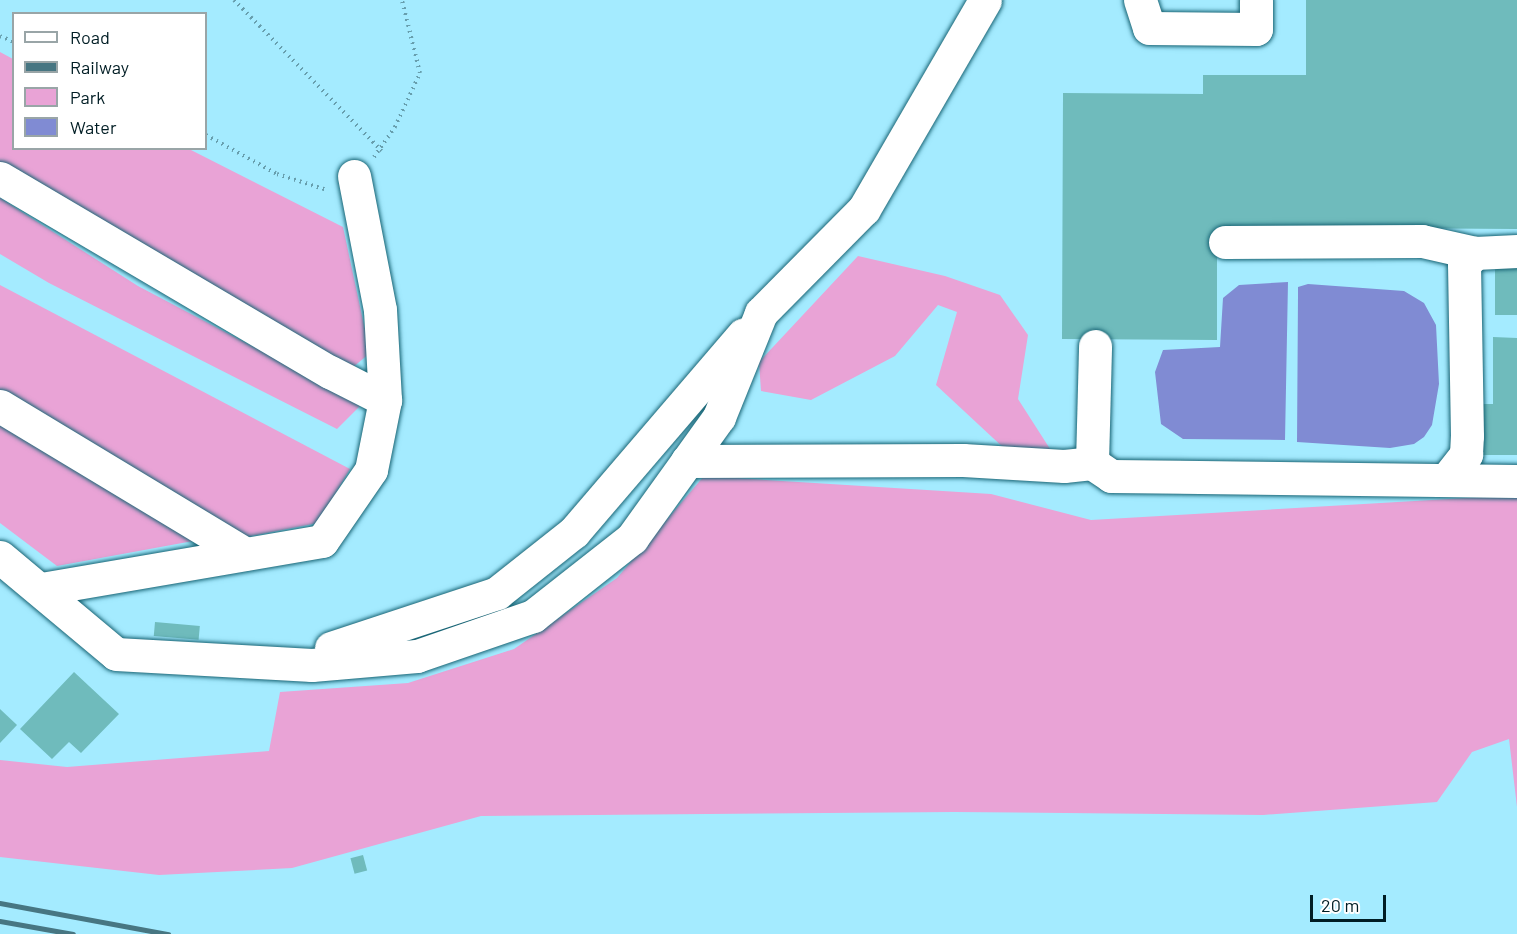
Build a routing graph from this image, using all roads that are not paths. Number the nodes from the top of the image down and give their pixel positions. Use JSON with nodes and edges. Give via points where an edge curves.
{"nodes":[{"id":1,"x":985,"y":0,"type":"edge"},
{"id":2,"x":1140,"y":0,"type":"edge"},
{"id":3,"x":1256,"y":0,"type":"edge"},
{"id":4,"x":354,"y":176,"type":"road end"},
{"id":5,"x":0,"y":178,"type":"edge"},
{"id":6,"x":1225,"y":242,"type":"dead end"},
{"id":7,"x":1517,"y":251,"type":"edge"},
{"id":8,"x":1475,"y":253,"type":"junction"},
{"id":9,"x":761,"y":313,"type":"junction"},
{"id":10,"x":1095,"y":346,"type":"dead end"},
{"id":11,"x":385,"y":400,"type":"junction"},
{"id":12,"x":0,"y":406,"type":"edge"},
{"id":13,"x":687,"y":461,"type":"junction"},
{"id":14,"x":1092,"y":463,"type":"junction"},
{"id":15,"x":1446,"y":480,"type":"junction"},
{"id":16,"x":1517,"y":481,"type":"edge"},
{"id":17,"x":244,"y":554,"type":"junction"},
{"id":18,"x":0,"y":557,"type":"edge"},
{"id":19,"x":40,"y":588,"type":"junction"},
{"id":20,"x":277,"y":663,"type":"junction"}],
"edges":[{"from":1,"to":9,"type":"lane","via":[[864,209]]},
{"from":2,"to":3,"type":"lane","via":[[1149,28],[1256,29]]},
{"from":4,"to":11,"type":"lane","via":[[380,310]]},
{"from":5,"to":11,"type":"lane","via":[[330,372]]},
{"from":6,"to":8,"type":"lane","via":[[1422,241]]},
{"from":7,"to":8,"type":"lane"},
{"from":8,"to":15,"type":"lane","via":[[1464,264],[1462,282],[1467,349],[1466,454]]},
{"from":9,"to":13,"type":"lane","via":[[719,417]]},
{"from":9,"to":20,"type":"lane","via":[[574,532],[497,593],[371,638]]},
{"from":10,"to":14,"type":"lane"},
{"from":11,"to":17,"type":"lane","via":[[371,470],[322,541]]},
{"from":12,"to":17,"type":"lane"},
{"from":13,"to":14,"type":"lane","via":[[963,460],[1064,466]]},
{"from":13,"to":20,"type":"lane","via":[[632,538],[534,616],[417,656],[312,665]]},
{"from":14,"to":15,"type":"lane","via":[[1112,476]]},
{"from":15,"to":16,"type":"lane"},
{"from":17,"to":19,"type":"lane"},
{"from":18,"to":19,"type":"lane"},
{"from":19,"to":20,"type":"lane","via":[[116,654]]}]}
